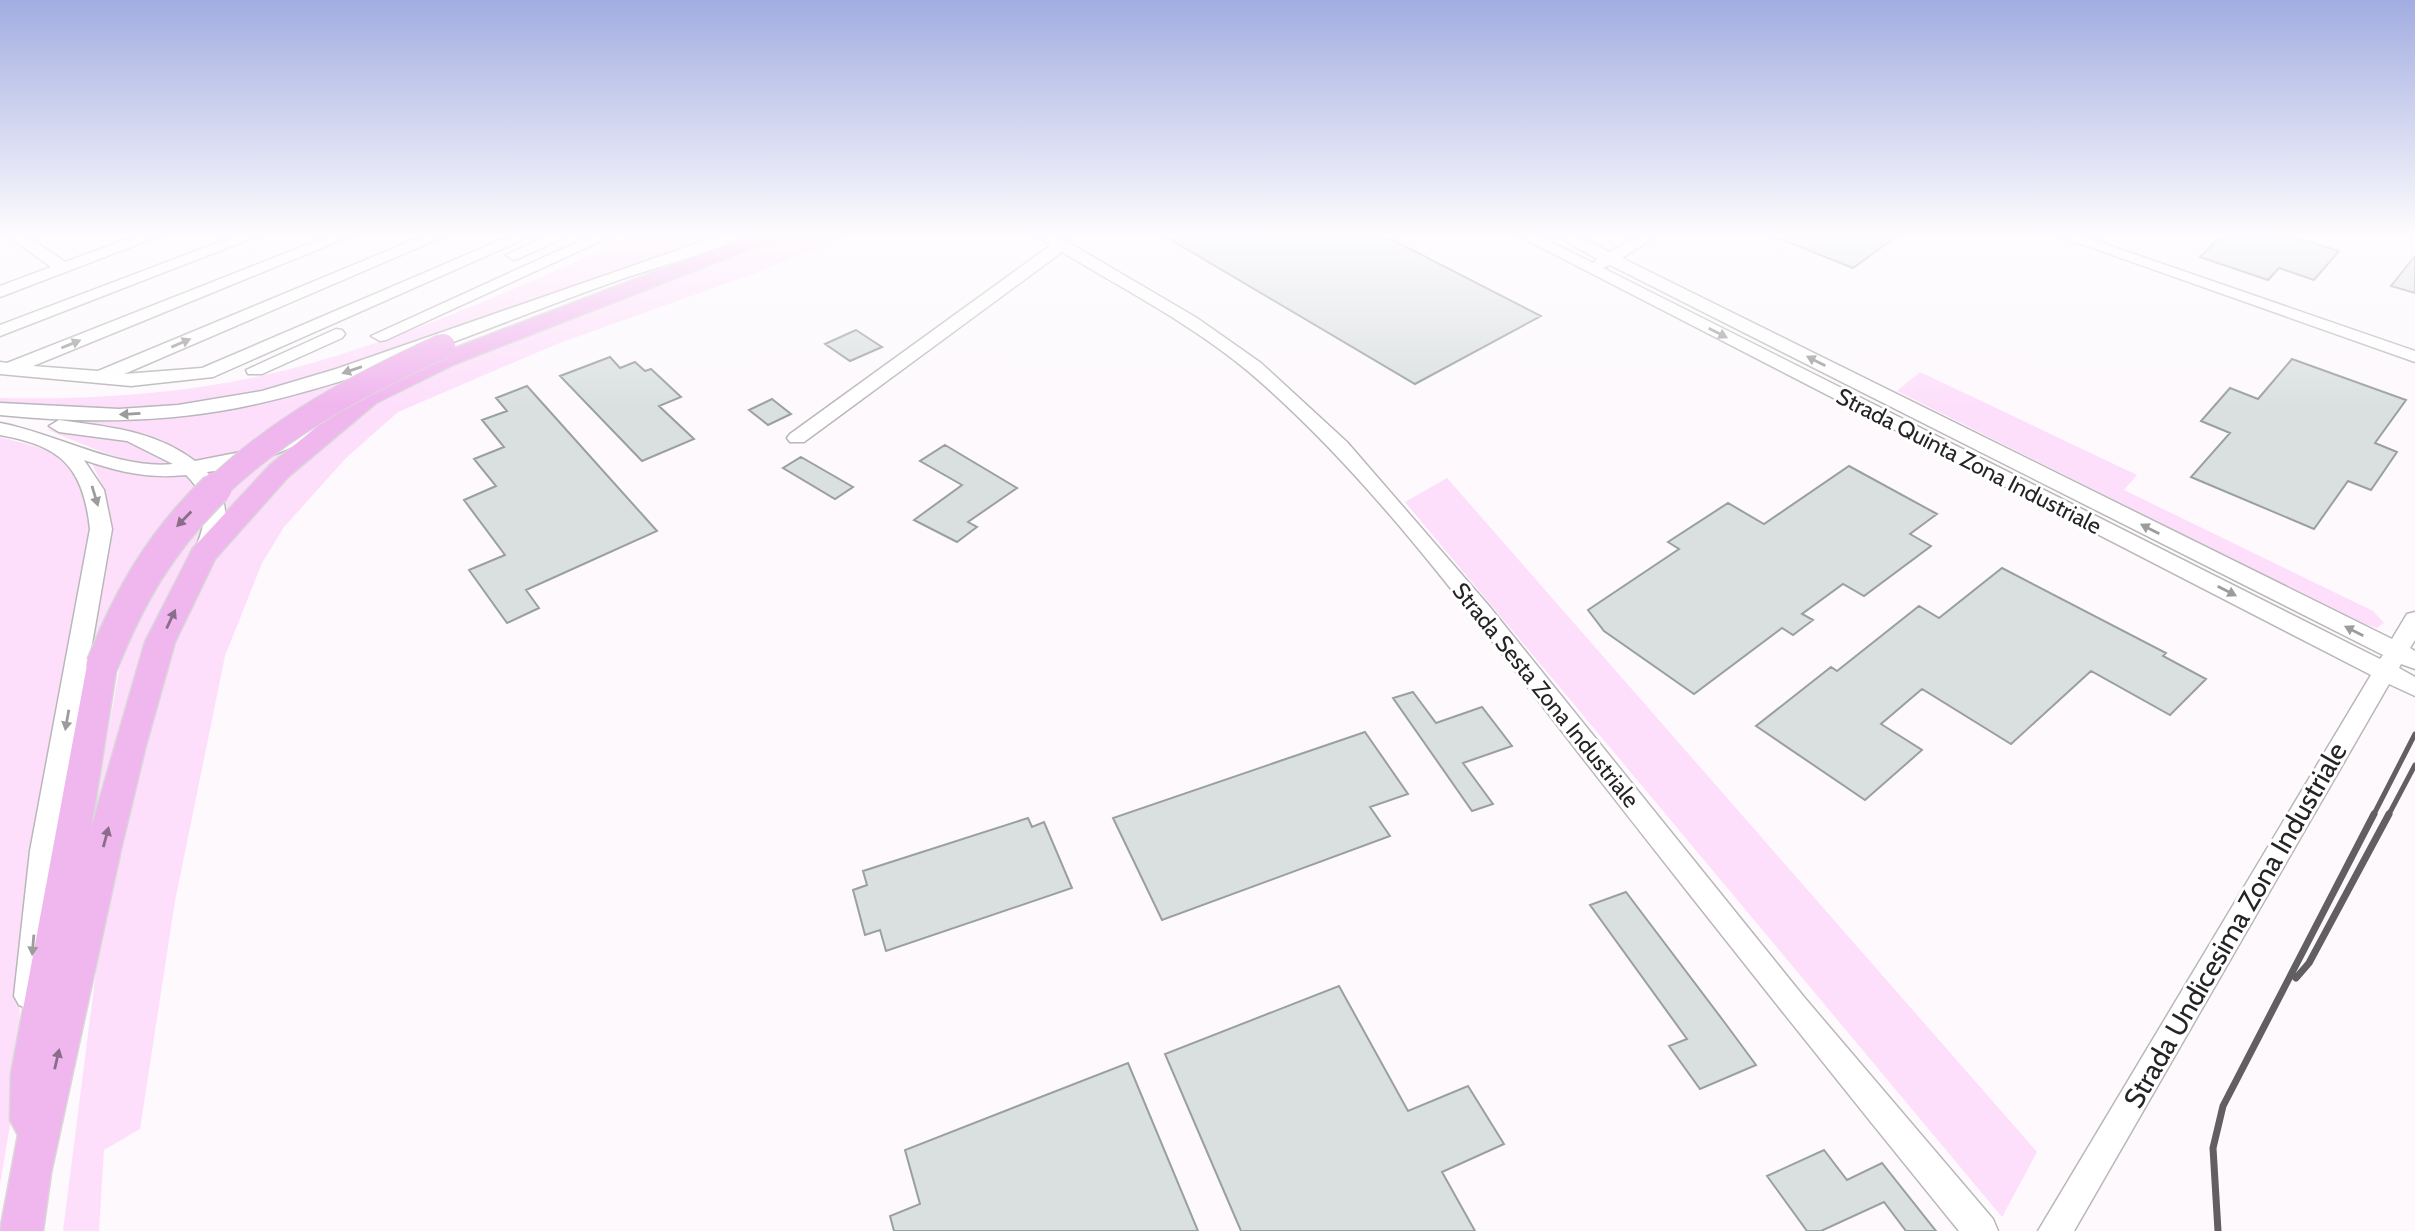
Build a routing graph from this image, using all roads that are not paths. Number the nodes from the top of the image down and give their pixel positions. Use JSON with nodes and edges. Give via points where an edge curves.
{"nodes":[{"id":1,"x":104,"y":291,"type":"edge"},
{"id":2,"x":202,"y":291,"type":"edge"},
{"id":3,"x":305,"y":291,"type":"edge"},
{"id":4,"x":395,"y":291,"type":"edge"},
{"id":5,"x":433,"y":291,"type":"edge"},
{"id":6,"x":480,"y":291,"type":"edge"},
{"id":7,"x":571,"y":291,"type":"edge"},
{"id":8,"x":592,"y":291,"type":"edge"},
{"id":9,"x":623,"y":291,"type":"edge"},
{"id":10,"x":985,"y":291,"type":"edge"},
{"id":11,"x":1140,"y":291,"type":"edge"},
{"id":12,"x":1635,"y":291,"type":"edge"},
{"id":13,"x":1676,"y":291,"type":"edge"},
{"id":14,"x":2226,"y":291,"type":"edge"},
{"id":15,"x":1707,"y":307,"type":"junction"},
{"id":16,"x":1688,"y":318,"type":"junction"},
{"id":17,"x":0,"y":331,"type":"edge"},
{"id":18,"x":380,"y":336,"type":"dead end"},
{"id":19,"x":2415,"y":357,"type":"edge"},
{"id":20,"x":4,"y":369,"type":"edge"},
{"id":21,"x":255,"y":370,"type":"dead end"},
{"id":22,"x":95,"y":379,"type":"junction"},
{"id":23,"x":367,"y":398,"type":"junction"},
{"id":24,"x":0,"y":409,"type":"edge"},
{"id":25,"x":0,"y":416,"type":"edge"},
{"id":26,"x":0,"y":429,"type":"edge"},
{"id":27,"x":797,"y":439,"type":"dead end"},
{"id":28,"x":55,"y":443,"type":"junction"},
{"id":29,"x":190,"y":468,"type":"junction"},
{"id":30,"x":203,"y":555,"type":"junction"},
{"id":31,"x":2415,"y":620,"type":"edge"},
{"id":32,"x":2398,"y":661,"type":"edge"},
{"id":33,"x":2415,"y":687,"type":"edge"},
{"id":34,"x":31,"y":1073,"type":"junction"},
{"id":35,"x":30,"y":1173,"type":"junction"},
{"id":36,"x":22,"y":1231,"type":"edge"},
{"id":37,"x":1981,"y":1231,"type":"edge"},
{"id":38,"x":2055,"y":1231,"type":"edge"}],
"edges":[{"from":1,"to":17,"type":"street"},
{"from":20,"to":2,"type":"street","one_way":true},
{"from":22,"to":3,"type":"street","one_way":true},
{"from":4,"to":22,"type":"street","via":[[206,373],[165,379]]},
{"from":5,"to":21,"type":"street"},
{"from":6,"to":18,"type":"street"},
{"from":7,"to":24,"type":"street","one_way":true,"via":[[357,368],[259,397],[142,413],[64,415]]},
{"from":8,"to":34,"type":"main road","one_way":true,"bridge":true,"via":[[443,346],[314,413],[258,451],[212,491],[148,564],[113,632],[102,665]]},
{"from":9,"to":23,"type":"main road","via":[[447,359]]},
{"from":10,"to":27,"type":"street"},
{"from":11,"to":37,"type":"street","name":"Strada Sesta Zona Industriale","via":[[1223,345],[1340,446],[1481,612],[1794,1006]]},
{"from":12,"to":16,"type":"street","name":"Strada Quinta Zona Industriale"},
{"from":13,"to":15,"type":"street","name":"Strada Quinta Zona Industriale"},
{"from":14,"to":19,"type":"street"},
{"from":15,"to":16,"type":"street"},
{"from":32,"to":15,"type":"street","name":"Strada Quinta Zona Industriale","one_way":true},
{"from":16,"to":32,"type":"street","name":"Strada Quinta Zona Industriale","one_way":true},
{"from":20,"to":22,"type":"street"},
{"from":23,"to":29,"type":"street","via":[[262,454]]},
{"from":23,"to":30,"type":"main road","via":[[279,471]]},
{"from":25,"to":29,"type":"street","via":[[139,439]]},
{"from":26,"to":28,"type":"street"},
{"from":28,"to":29,"type":"street","via":[[129,468]]},
{"from":28,"to":34,"type":"street","one_way":true,"via":[[89,477],[101,529],[43,851],[29,993]]},
{"from":29,"to":30,"type":"street","via":[[212,494],[217,513]]},
{"from":35,"to":30,"type":"main road","one_way":true,"via":[[130,745],[160,642]]},
{"from":31,"to":32,"type":"street","name":"Strada Undicesima Zona Industriale"},
{"from":32,"to":33,"type":"street","name":"Strada Quinta Zona Industriale"},
{"from":32,"to":38,"type":"street","name":"Strada Undicesima Zona Industriale"},
{"from":34,"to":35,"type":"main road"},
{"from":35,"to":36,"type":"main road"}]}
